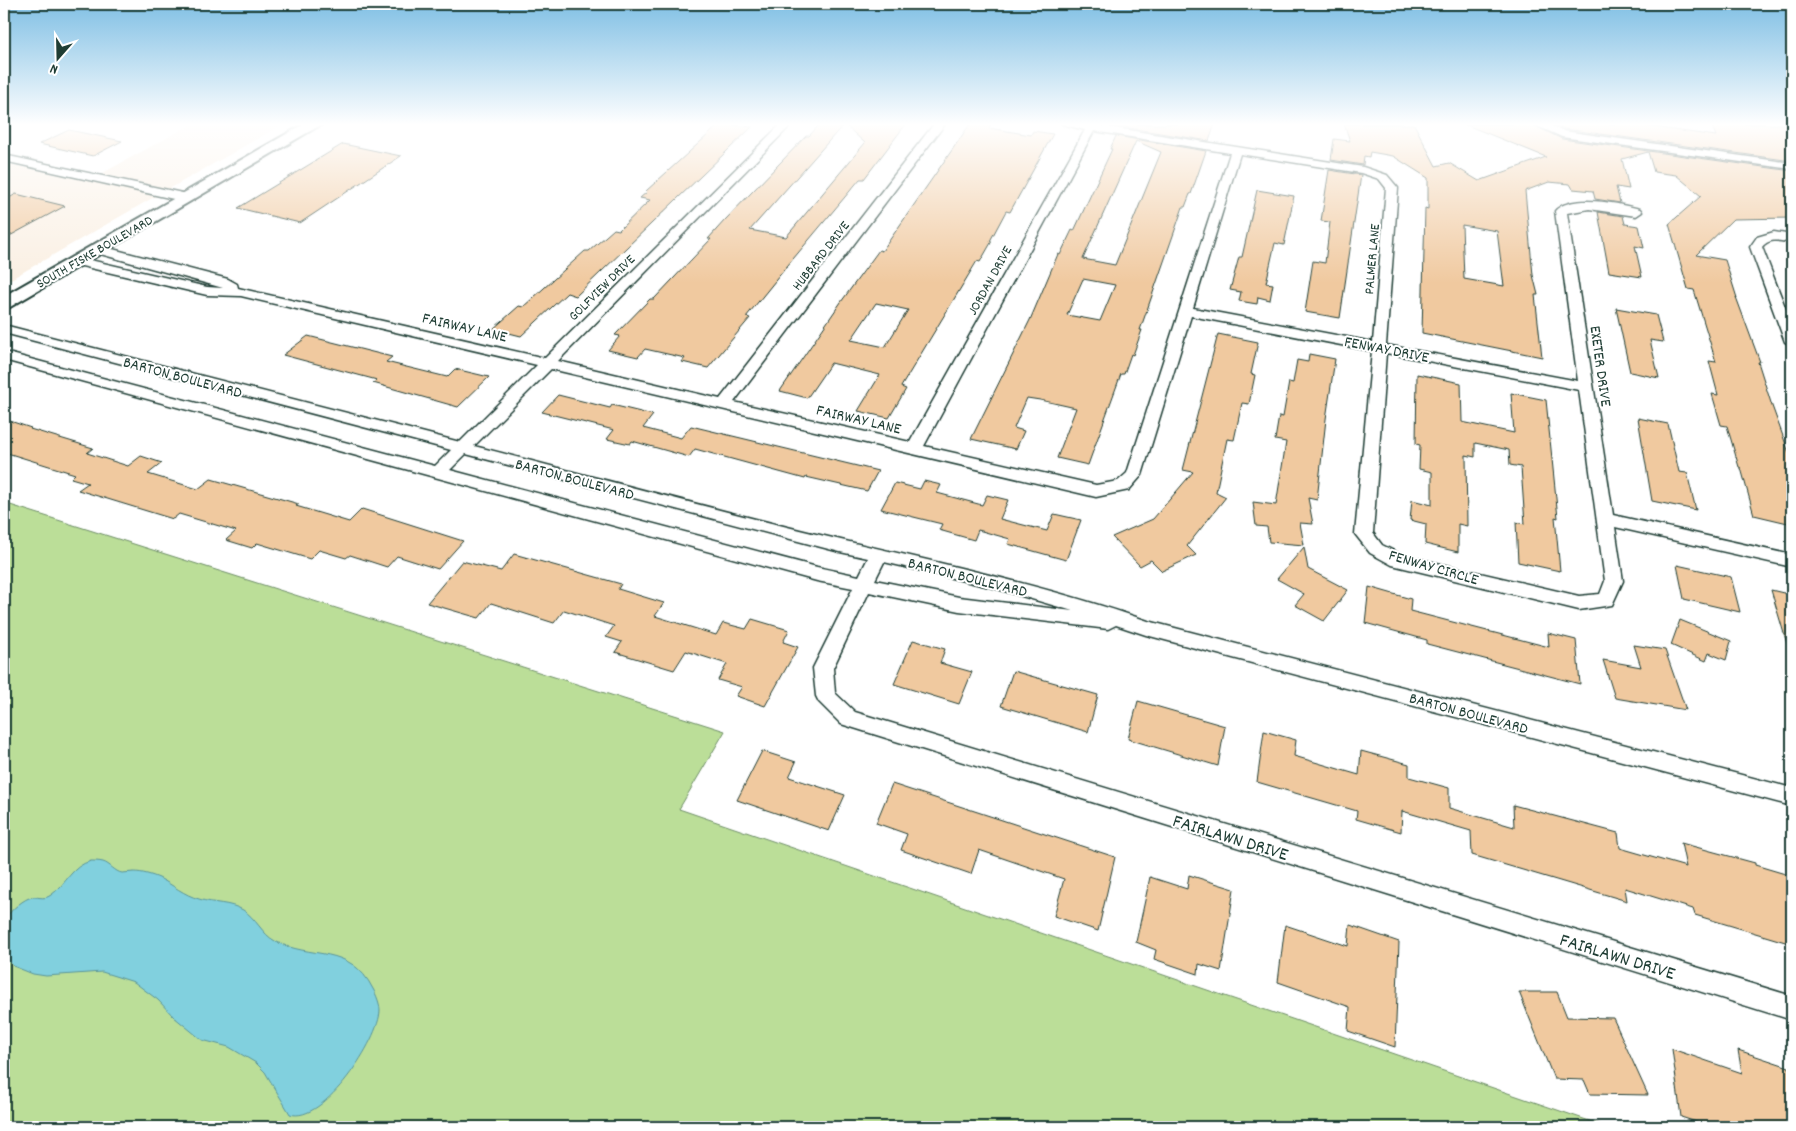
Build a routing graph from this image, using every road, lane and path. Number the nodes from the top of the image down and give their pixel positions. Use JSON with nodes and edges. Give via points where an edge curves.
{"nodes":[{"id":1,"x":90,"y":177,"type":"edge"},
{"id":2,"x":224,"y":177,"type":"edge"},
{"id":3,"x":734,"y":177,"type":"edge"},
{"id":4,"x":899,"y":177,"type":"edge"},
{"id":5,"x":1064,"y":177,"type":"edge"},
{"id":6,"x":1228,"y":177,"type":"edge"},
{"id":7,"x":1384,"y":177,"type":"edge"},
{"id":8,"x":187,"y":198,"type":"junction"},
{"id":9,"x":1636,"y":212,"type":"dead end"},
{"id":10,"x":1792,"y":239,"type":"edge"},
{"id":11,"x":97,"y":249,"type":"junction"},
{"id":12,"x":77,"y":261,"type":"junction"},
{"id":13,"x":241,"y":292,"type":"junction"},
{"id":14,"x":4,"y":303,"type":"edge"},
{"id":15,"x":1186,"y":310,"type":"junction"},
{"id":16,"x":4,"y":330,"type":"edge"},
{"id":17,"x":1792,"y":342,"type":"edge"},
{"id":18,"x":1379,"y":347,"type":"junction"},
{"id":19,"x":98,"y":354,"type":"junction"},
{"id":20,"x":4,"y":356,"type":"edge"},
{"id":21,"x":549,"y":363,"type":"junction"},
{"id":22,"x":69,"y":374,"type":"junction"},
{"id":23,"x":1587,"y":387,"type":"junction"},
{"id":24,"x":724,"y":404,"type":"junction"},
{"id":25,"x":462,"y":448,"type":"junction"},
{"id":26,"x":915,"y":448,"type":"junction"},
{"id":27,"x":438,"y":472,"type":"junction"},
{"id":28,"x":1606,"y":518,"type":"junction"},
{"id":29,"x":879,"y":554,"type":"junction"},
{"id":30,"x":1792,"y":561,"type":"edge"},
{"id":31,"x":864,"y":584,"type":"junction"},
{"id":32,"x":1606,"y":600,"type":"joint"},
{"id":33,"x":1146,"y":628,"type":"junction"},
{"id":34,"x":1792,"y":796,"type":"edge"},
{"id":35,"x":1792,"y":1008,"type":"edge"}],
"edges":[{"from":1,"to":8,"type":"street"},
{"from":2,"to":8,"type":"main road","name":"SOUTH FISKE BOULEVARD"},
{"from":3,"to":21,"type":"street","name":"GOLFVIEW DRIVE"},
{"from":4,"to":24,"type":"street","name":"HUBBARD DRIVE"},
{"from":5,"to":26,"type":"street","name":"JORDAN DRIVE"},
{"from":6,"to":15,"type":"street","name":"FAIRWAY LANE"},
{"from":7,"to":18,"type":"street","name":"PALMER LANE","via":[[1392,188]]},
{"from":8,"to":11,"type":"main road","name":"SOUTH FISKE BOULEVARD"},
{"from":9,"to":23,"type":"street","name":"EXETER DRIVE","via":[[1586,204],[1562,211]]},
{"from":10,"to":17,"type":"street","via":[[1774,236],[1761,240],[1756,247]]},
{"from":11,"to":12,"type":"main road","name":"SOUTH FISKE BOULEVARD"},
{"from":11,"to":13,"type":"street","name":"FAIRWAY LANE","via":[[223,282]]},
{"from":12,"to":13,"type":"street","name":"FAIRWAY LANE","via":[[207,291]]},
{"from":12,"to":14,"type":"main road","name":"SOUTH FISKE BOULEVARD"},
{"from":13,"to":21,"type":"street","name":"FAIRWAY LANE"},
{"from":15,"to":18,"type":"street","name":"FENWAY DRIVE"},
{"from":15,"to":26,"type":"street","name":"FAIRWAY LANE","via":[[1134,475],[1123,486],[1096,491]]},
{"from":16,"to":19,"type":"street","name":"BARTON BOULEVARD"},
{"from":18,"to":23,"type":"street","name":"FENWAY DRIVE"},
{"from":18,"to":32,"type":"street","name":"FENWAY CIRCLE","via":[[1364,534],[1376,549],[1398,560],[1580,603]]},
{"from":19,"to":22,"type":"street"},
{"from":19,"to":25,"type":"street","name":"BARTON BOULEVARD"},
{"from":20,"to":22,"type":"street","name":"BARTON BOULEVARD"},
{"from":21,"to":24,"type":"street","name":"FAIRWAY LANE"},
{"from":21,"to":25,"type":"street","name":"GOLFVIEW DRIVE"},
{"from":22,"to":27,"type":"street","name":"BARTON BOULEVARD"},
{"from":23,"to":28,"type":"street","name":"EXETER DRIVE"},
{"from":24,"to":26,"type":"street","name":"FAIRWAY LANE"},
{"from":25,"to":27,"type":"street","name":"GOLFVIEW DRIVE"},
{"from":25,"to":29,"type":"street","name":"BARTON BOULEVARD"},
{"from":27,"to":31,"type":"street","name":"BARTON BOULEVARD"},
{"from":28,"to":30,"type":"street"},
{"from":28,"to":32,"type":"street","name":"EXETER DRIVE","via":[[1614,581]]},
{"from":29,"to":31,"type":"street","name":"FAIRLAWN DRIVE"},
{"from":29,"to":33,"type":"street","name":"BARTON BOULEVARD","via":[[1094,608]]},
{"from":31,"to":33,"type":"street","name":"BARTON BOULEVARD","via":[[959,604]]},
{"from":31,"to":35,"type":"street","name":"FAIRLAWN DRIVE","via":[[823,668],[826,696],[848,718]]},
{"from":33,"to":34,"type":"street","name":"BARTON BOULEVARD"}]}
